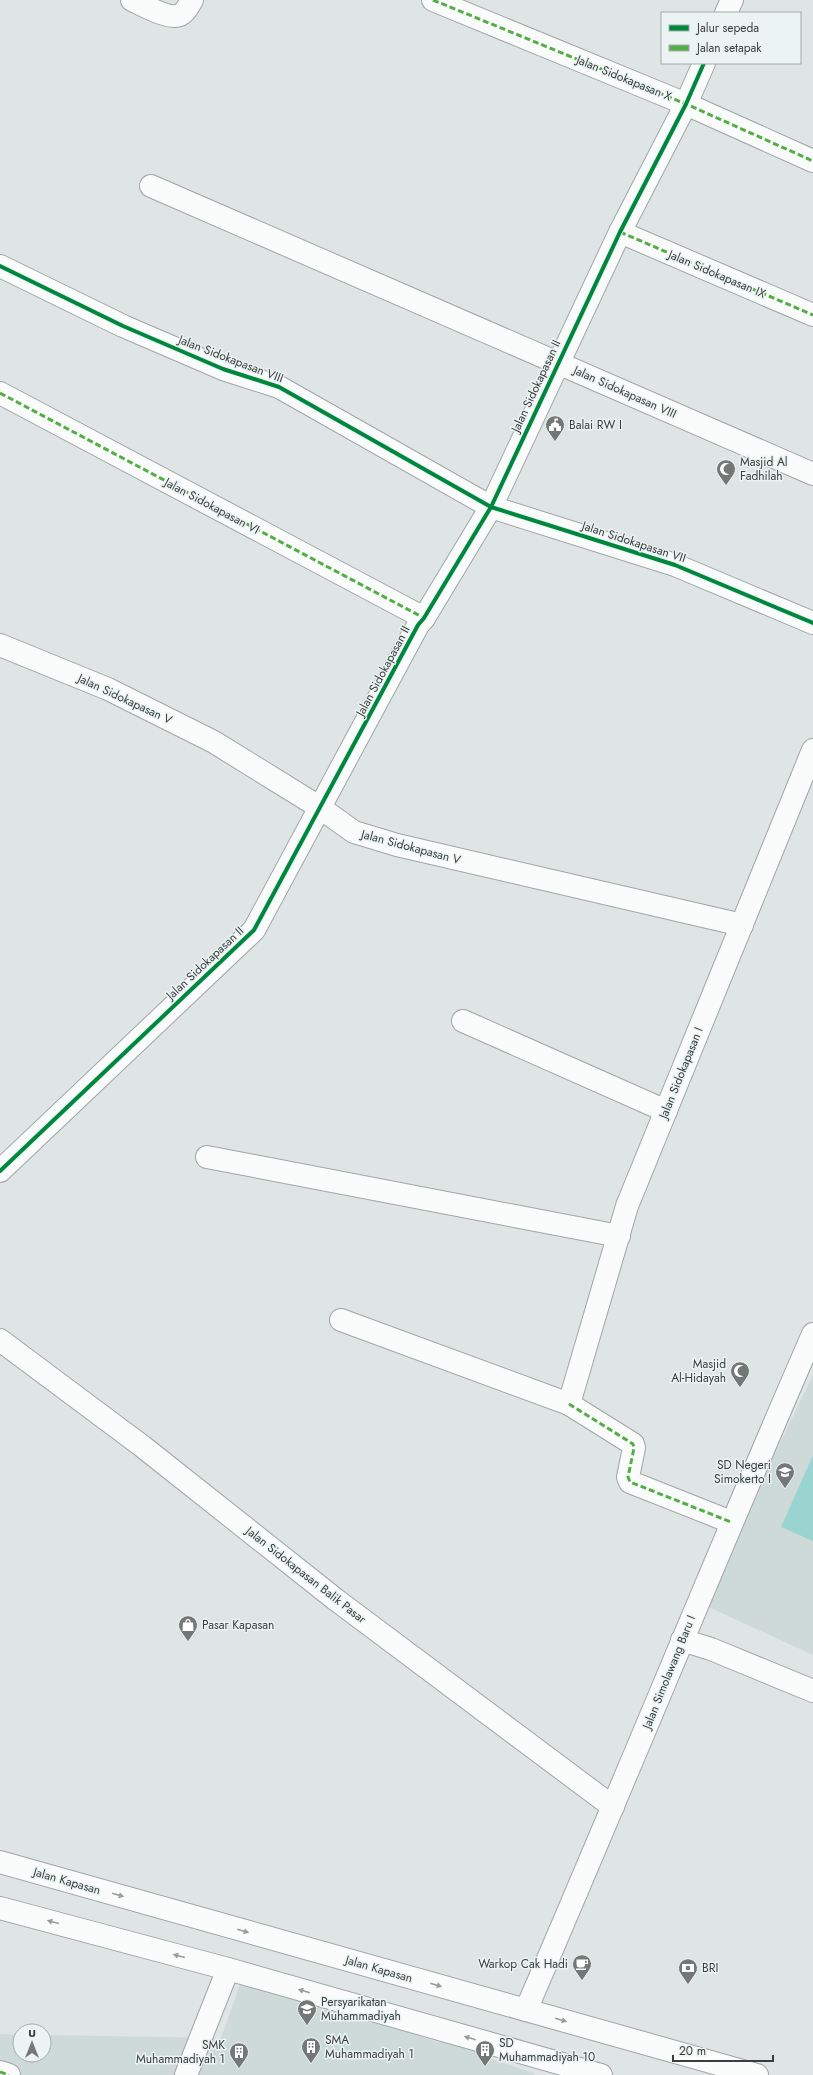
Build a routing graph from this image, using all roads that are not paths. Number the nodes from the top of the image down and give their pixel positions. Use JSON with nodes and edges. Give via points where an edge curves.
{"nodes":[{"id":1,"x":132,"y":0,"type":"edge"},
{"id":2,"x":192,"y":0,"type":"edge"},
{"id":3,"x":433,"y":0,"type":"edge"},
{"id":4,"x":732,"y":0,"type":"edge"},
{"id":5,"x":726,"y":12,"type":"edge"},
{"id":6,"x":704,"y":64,"type":"edge"},
{"id":7,"x":686,"y":104,"type":"junction"},
{"id":8,"x":813,"y":161,"type":"edge"},
{"id":9,"x":151,"y":186,"type":"dead end"},
{"id":10,"x":620,"y":232,"type":"junction"},
{"id":11,"x":0,"y":266,"type":"edge"},
{"id":12,"x":813,"y":315,"type":"edge"},
{"id":13,"x":558,"y":363,"type":"junction"},
{"id":14,"x":0,"y":393,"type":"edge"},
{"id":15,"x":813,"y":474,"type":"edge"},
{"id":16,"x":491,"y":507,"type":"junction"},
{"id":17,"x":424,"y":618,"type":"junction"},
{"id":18,"x":813,"y":623,"type":"edge"},
{"id":19,"x":0,"y":645,"type":"edge"},
{"id":20,"x":813,"y":750,"type":"edge"},
{"id":21,"x":320,"y":806,"type":"junction"},
{"id":22,"x":742,"y":925,"type":"junction"},
{"id":23,"x":463,"y":1021,"type":"dead end"},
{"id":24,"x":666,"y":1111,"type":"junction"},
{"id":25,"x":207,"y":1157,"type":"dead end"},
{"id":26,"x":0,"y":1172,"type":"edge"},
{"id":27,"x":619,"y":1236,"type":"junction"},
{"id":28,"x":341,"y":1320,"type":"dead end"},
{"id":29,"x":813,"y":1334,"type":"edge"},
{"id":30,"x":0,"y":1340,"type":"edge"},
{"id":31,"x":569,"y":1404,"type":"junction"},
{"id":32,"x":731,"y":1522,"type":"junction"},
{"id":33,"x":682,"y":1640,"type":"junction"},
{"id":34,"x":813,"y":1691,"type":"edge"},
{"id":35,"x":613,"y":1807,"type":"junction"},
{"id":36,"x":0,"y":1862,"type":"edge"},
{"id":37,"x":0,"y":1908,"type":"edge"},
{"id":38,"x":228,"y":1969,"type":"junction"},
{"id":39,"x":526,"y":2010,"type":"junction"},
{"id":40,"x":0,"y":2072,"type":"edge"},
{"id":41,"x":9,"y":2075,"type":"edge"},
{"id":42,"x":186,"y":2075,"type":"edge"},
{"id":43,"x":601,"y":2075,"type":"edge"},
{"id":44,"x":757,"y":2075,"type":"edge"}],
"edges":[{"from":1,"to":2,"type":"street","via":[[171,16],[180,15]]},
{"from":3,"to":7,"type":"street","name":"Jalan Sidokapasan X"},
{"from":4,"to":5,"type":"street"},
{"from":6,"to":7,"type":"street","name":"Jalan Sidokapasan II"},
{"from":7,"to":8,"type":"street","name":"Jalan Sidokapasan X"},
{"from":7,"to":10,"type":"street","name":"Jalan Sidokapasan II"},
{"from":9,"to":13,"type":"street","name":"Jalan Sidokapasan VIII"},
{"from":10,"to":12,"type":"street","name":"Jalan Sidokapasan IX"},
{"from":10,"to":13,"type":"street","name":"Jalan Sidokapasan II"},
{"from":11,"to":16,"type":"street","name":"Jalan Sidokapasan VIII","via":[[223,369],[279,387]]},
{"from":13,"to":15,"type":"street","name":"Jalan Sidokapasan VIII"},
{"from":13,"to":16,"type":"street","name":"Jalan Sidokapasan II"},
{"from":14,"to":17,"type":"street","name":"Jalan Sidokapasan VI"},
{"from":16,"to":17,"type":"street","name":"Jalan Sidokapasan II"},
{"from":16,"to":18,"type":"street","name":"Jalan Sidokapasan VII","via":[[675,565]]},
{"from":17,"to":21,"type":"street","name":"Jalan Sidokapasan II"},
{"from":19,"to":21,"type":"street","name":"Jalan Sidokapasan V","via":[[108,689],[214,742]]},
{"from":20,"to":22,"type":"street","name":"Jalan Sidokapasan I"},
{"from":21,"to":22,"type":"street","name":"Jalan Sidokapasan V","via":[[354,832],[397,845]]},
{"from":21,"to":26,"type":"street","name":"Jalan Sidokapasan II","via":[[254,930]]},
{"from":22,"to":24,"type":"street","name":"Jalan Sidokapasan I"},
{"from":23,"to":24,"type":"street"},
{"from":24,"to":27,"type":"street","name":"Jalan Sidokapasan I","via":[[627,1206]]},
{"from":25,"to":27,"type":"street"},
{"from":27,"to":31,"type":"street","name":"Jalan Sidokapasan I"},
{"from":28,"to":31,"type":"street"},
{"from":29,"to":32,"type":"street","name":"Jalan Simolawang Baru I"},
{"from":30,"to":35,"type":"street","name":"Jalan Sidokapasan Balik Pasar","via":[[142,1446],[336,1599]]},
{"from":31,"to":32,"type":"street","via":[[633,1444],[628,1476],[630,1482]]},
{"from":32,"to":33,"type":"street","name":"Jalan Simolawang Baru I"},
{"from":33,"to":34,"type":"street","via":[[711,1649]]},
{"from":33,"to":35,"type":"street","name":"Jalan Simolawang Baru I"},
{"from":35,"to":39,"type":"street","name":"Jalan Simolawang Baru I"},
{"from":36,"to":39,"type":"street","name":"Jalan Kapasan","one_way":true},
{"from":38,"to":37,"type":"street","one_way":true},
{"from":38,"to":42,"type":"street"},
{"from":43,"to":38,"type":"street","one_way":true},
{"from":39,"to":44,"type":"street","name":"Jalan Kapasan","one_way":true},
{"from":40,"to":41,"type":"street"}]}
